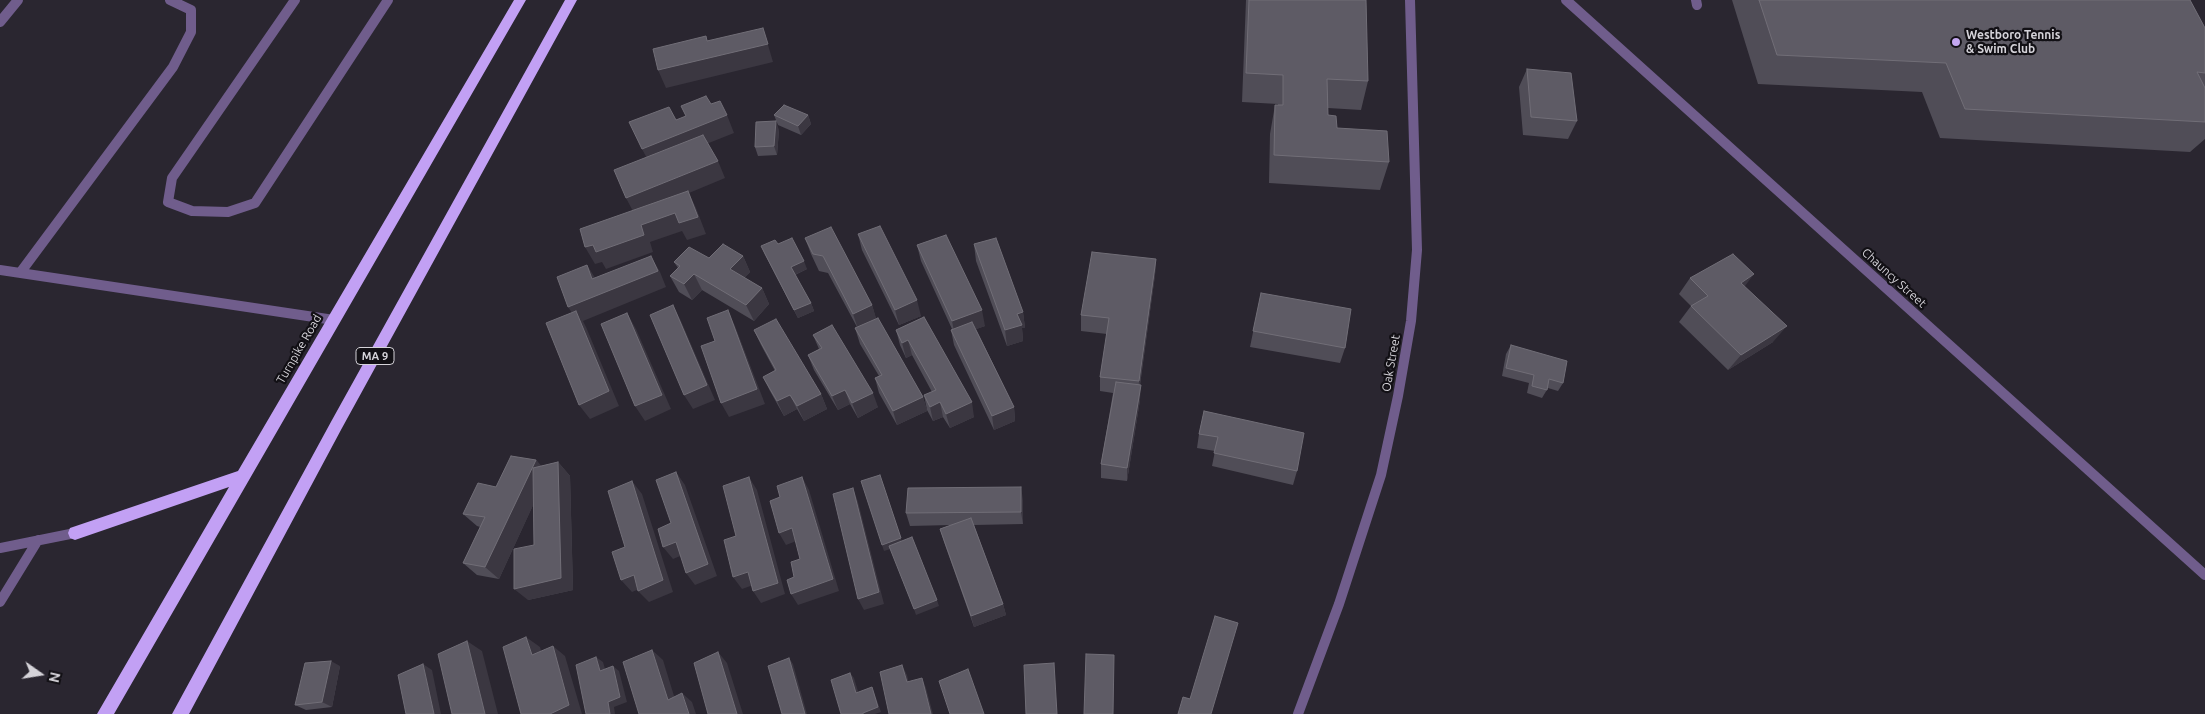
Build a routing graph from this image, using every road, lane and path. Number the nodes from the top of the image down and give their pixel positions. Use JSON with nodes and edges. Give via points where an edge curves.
{"nodes":[{"id":1,"x":18,"y":0,"type":"edge"},
{"id":2,"x":170,"y":0,"type":"edge"},
{"id":3,"x":295,"y":0,"type":"edge"},
{"id":4,"x":388,"y":0,"type":"edge"},
{"id":5,"x":520,"y":0,"type":"edge"},
{"id":6,"x":571,"y":0,"type":"edge"},
{"id":7,"x":1410,"y":0,"type":"edge"},
{"id":8,"x":1566,"y":0,"type":"edge"},
{"id":9,"x":0,"y":22,"type":"edge"},
{"id":10,"x":0,"y":270,"type":"edge"},
{"id":11,"x":20,"y":273,"type":"junction"},
{"id":12,"x":334,"y":320,"type":"junction"},
{"id":13,"x":243,"y":476,"type":"junction"},
{"id":14,"x":75,"y":533,"type":"joint"},
{"id":15,"x":38,"y":540,"type":"junction"},
{"id":16,"x":0,"y":548,"type":"edge"},
{"id":17,"x":2205,"y":575,"type":"edge"},
{"id":18,"x":0,"y":602,"type":"edge"},
{"id":19,"x":105,"y":714,"type":"edge"},
{"id":20,"x":180,"y":714,"type":"edge"},
{"id":21,"x":1298,"y":714,"type":"edge"}],
"edges":[{"from":1,"to":9,"type":"street"},
{"from":2,"to":11,"type":"street","via":[[191,10],[191,32],[173,67]]},
{"from":3,"to":4,"type":"street","via":[[172,178],[168,202],[192,211],[228,212],[255,203]]},
{"from":5,"to":12,"type":"highway","name":"Turnpike Road"},
{"from":6,"to":20,"type":"highway","number":"MA 9"},
{"from":7,"to":21,"type":"street","name":"Oak Street","via":[[1417,250],[1411,321],[1381,475]]},
{"from":8,"to":17,"type":"street","name":"Chauncy Street"},
{"from":10,"to":11,"type":"street"},
{"from":11,"to":12,"type":"street"},
{"from":12,"to":13,"type":"highway","name":"Turnpike Road"},
{"from":13,"to":14,"type":"highway"},
{"from":13,"to":19,"type":"highway","name":"Turnpike Road"},
{"from":14,"to":15,"type":"street"},
{"from":15,"to":16,"type":"street"},
{"from":15,"to":18,"type":"street"}]}
